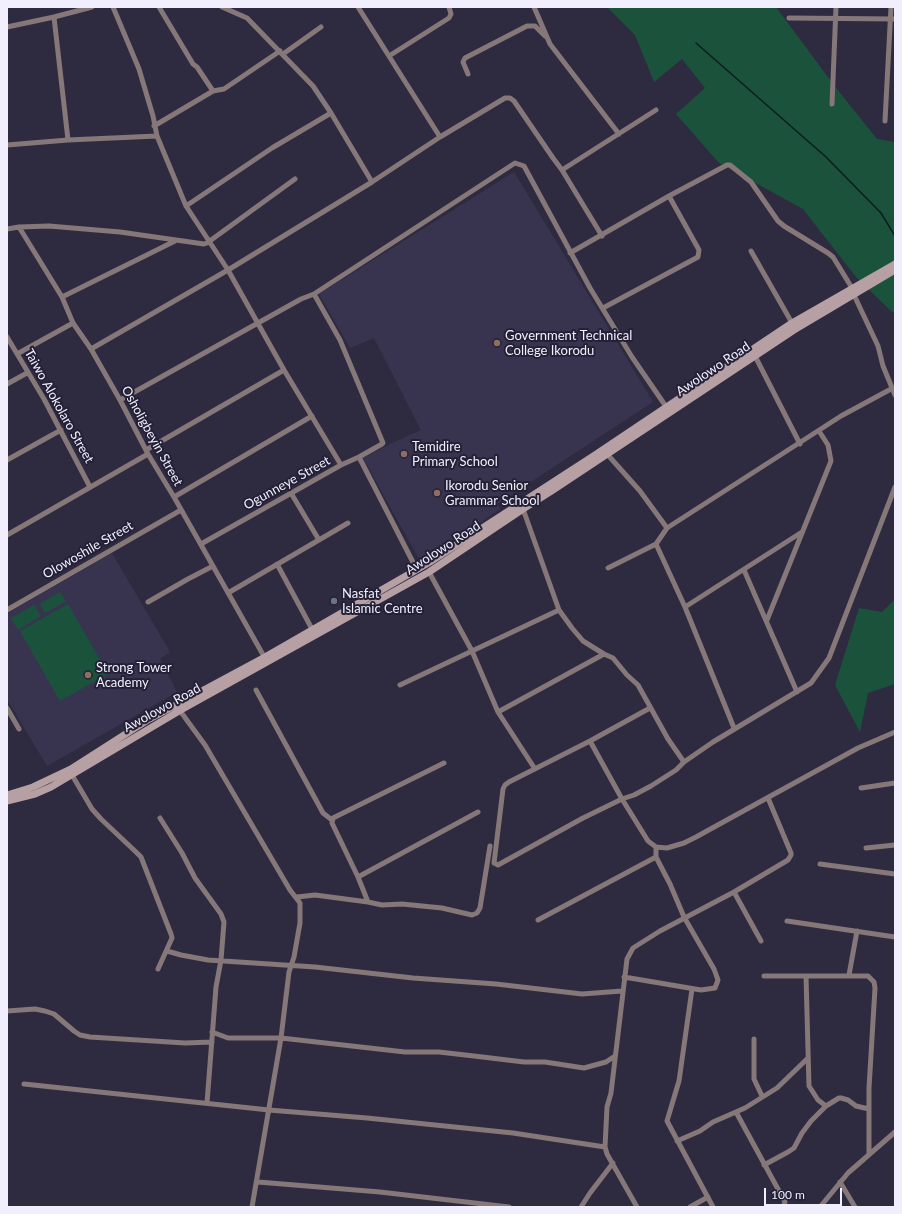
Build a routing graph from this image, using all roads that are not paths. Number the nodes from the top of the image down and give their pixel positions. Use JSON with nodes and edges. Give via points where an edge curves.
{"nodes":[{"id":1,"x":92,"y":7,"type":"edge"},
{"id":2,"x":113,"y":7,"type":"edge"},
{"id":3,"x":159,"y":7,"type":"edge"},
{"id":4,"x":222,"y":7,"type":"edge"},
{"id":5,"x":358,"y":7,"type":"edge"},
{"id":6,"x":450,"y":7,"type":"edge"},
{"id":7,"x":534,"y":7,"type":"edge"},
{"id":8,"x":836,"y":7,"type":"edge"},
{"id":9,"x":891,"y":7,"type":"edge"},
{"id":10,"x":54,"y":17,"type":"junction"},
{"id":11,"x":789,"y":18,"type":"dead end"},
{"id":12,"x":836,"y":19,"type":"junction"},
{"id":13,"x":892,"y":19,"type":"edge"},
{"id":14,"x":7,"y":27,"type":"edge"},
{"id":15,"x":321,"y":27,"type":"dead end"},
{"id":16,"x":547,"y":38,"type":"junction"},
{"id":17,"x":281,"y":52,"type":"junction"},
{"id":18,"x":389,"y":56,"type":"junction"},
{"id":19,"x":468,"y":74,"type":"dead end"},
{"id":20,"x":213,"y":91,"type":"junction"},
{"id":21,"x":832,"y":104,"type":"dead end"},
{"id":22,"x":656,"y":110,"type":"dead end"},
{"id":23,"x":331,"y":113,"type":"junction"},
{"id":24,"x":884,"y":121,"type":"dead end"},
{"id":25,"x":154,"y":126,"type":"junction"},
{"id":26,"x":619,"y":134,"type":"junction"},
{"id":27,"x":157,"y":136,"type":"junction"},
{"id":28,"x":440,"y":137,"type":"junction"},
{"id":29,"x":68,"y":140,"type":"junction"},
{"id":30,"x":7,"y":144,"type":"edge"},
{"id":31,"x":562,"y":170,"type":"junction"},
{"id":32,"x":294,"y":179,"type":"dead end"},
{"id":33,"x":372,"y":182,"type":"junction"},
{"id":34,"x":669,"y":196,"type":"junction"},
{"id":35,"x":186,"y":206,"type":"junction"},
{"id":36,"x":19,"y":227,"type":"junction"},
{"id":37,"x":7,"y":228,"type":"edge"},
{"id":38,"x":602,"y":236,"type":"junction"},
{"id":39,"x":176,"y":240,"type":"junction"},
{"id":40,"x":209,"y":241,"type":"junction"},
{"id":41,"x":751,"y":251,"type":"dead end"},
{"id":42,"x":570,"y":253,"type":"junction"},
{"id":43,"x":895,"y":264,"type":"edge"},
{"id":44,"x":228,"y":270,"type":"junction"},
{"id":45,"x":895,"y":270,"type":"edge"},
{"id":46,"x":853,"y":291,"type":"junction"},
{"id":47,"x":314,"y":294,"type":"junction"},
{"id":48,"x":62,"y":297,"type":"junction"},
{"id":49,"x":603,"y":308,"type":"junction"},
{"id":50,"x":73,"y":323,"type":"junction"},
{"id":51,"x":257,"y":323,"type":"junction"},
{"id":52,"x":792,"y":323,"type":"junction"},
{"id":53,"x":7,"y":337,"type":"edge"},
{"id":54,"x":91,"y":349,"type":"junction"},
{"id":55,"x":17,"y":354,"type":"junction"},
{"id":56,"x":755,"y":356,"type":"junction"},
{"id":57,"x":284,"y":370,"type":"junction"},
{"id":58,"x":27,"y":373,"type":"junction"},
{"id":59,"x":7,"y":384,"type":"edge"},
{"id":60,"x":891,"y":389,"type":"junction"},
{"id":61,"x":895,"y":395,"type":"edge"},
{"id":62,"x":120,"y":400,"type":"junction"},
{"id":63,"x":667,"y":408,"type":"junction"},
{"id":64,"x":312,"y":416,"type":"junction"},
{"id":65,"x":61,"y":430,"type":"junction"},
{"id":66,"x":819,"y":431,"type":"junction"},
{"id":67,"x":800,"y":444,"type":"junction"},
{"id":68,"x":147,"y":452,"type":"junction"},
{"id":69,"x":607,"y":454,"type":"junction"},
{"id":70,"x":359,"y":458,"type":"junction"},
{"id":71,"x":7,"y":460,"type":"edge"},
{"id":72,"x":341,"y":464,"type":"junction"},
{"id":73,"x":90,"y":487,"type":"junction"},
{"id":74,"x":895,"y":487,"type":"edge"},
{"id":75,"x":291,"y":493,"type":"junction"},
{"id":76,"x":174,"y":497,"type":"junction"},
{"id":77,"x":523,"y":509,"type":"junction"},
{"id":78,"x":181,"y":510,"type":"junction"},
{"id":79,"x":348,"y":523,"type":"dead end"},
{"id":80,"x":668,"y":528,"type":"junction"},
{"id":81,"x":803,"y":532,"type":"junction"},
{"id":82,"x":7,"y":535,"type":"edge"},
{"id":83,"x":319,"y":540,"type":"junction"},
{"id":84,"x":201,"y":544,"type":"junction"},
{"id":85,"x":656,"y":544,"type":"junction"},
{"id":86,"x":277,"y":564,"type":"junction"},
{"id":87,"x":213,"y":566,"type":"junction"},
{"id":88,"x":608,"y":568,"type":"dead end"},
{"id":89,"x":417,"y":570,"type":"junction"},
{"id":90,"x":744,"y":570,"type":"junction"},
{"id":91,"x":429,"y":572,"type":"junction"},
{"id":92,"x":228,"y":593,"type":"junction"},
{"id":93,"x":148,"y":602,"type":"dead end"},
{"id":94,"x":685,"y":607,"type":"junction"},
{"id":95,"x":7,"y":610,"type":"edge"},
{"id":96,"x":559,"y":610,"type":"junction"},
{"id":97,"x":767,"y":620,"type":"junction"},
{"id":98,"x":312,"y":629,"type":"junction"},
{"id":99,"x":472,"y":651,"type":"junction"},
{"id":100,"x":604,"y":654,"type":"junction"},
{"id":101,"x":266,"y":660,"type":"junction"},
{"id":102,"x":400,"y":685,"type":"dead end"},
{"id":103,"x":256,"y":690,"type":"dead end"},
{"id":104,"x":797,"y":692,"type":"junction"},
{"id":105,"x":7,"y":708,"type":"edge"},
{"id":106,"x":178,"y":708,"type":"junction"},
{"id":107,"x":650,"y":708,"type":"junction"},
{"id":108,"x":498,"y":712,"type":"junction"},
{"id":109,"x":734,"y":728,"type":"junction"},
{"id":110,"x":19,"y":729,"type":"dead end"},
{"id":111,"x":895,"y":732,"type":"edge"},
{"id":112,"x":590,"y":740,"type":"junction"},
{"id":113,"x":684,"y":762,"type":"junction"},
{"id":114,"x":444,"y":763,"type":"dead end"},
{"id":115,"x":535,"y":768,"type":"junction"},
{"id":116,"x":72,"y":775,"type":"junction"},
{"id":117,"x":895,"y":783,"type":"edge"},
{"id":118,"x":861,"y":788,"type":"dead end"},
{"id":119,"x":7,"y":795,"type":"edge"},
{"id":120,"x":768,"y":798,"type":"junction"},
{"id":121,"x":622,"y":799,"type":"junction"},
{"id":122,"x":7,"y":801,"type":"edge"},
{"id":123,"x":478,"y":812,"type":"dead end"},
{"id":124,"x":160,"y":818,"type":"dead end"},
{"id":125,"x":332,"y":820,"type":"junction"},
{"id":126,"x":895,"y":845,"type":"edge"},
{"id":127,"x":490,"y":846,"type":"dead end"},
{"id":128,"x":656,"y":847,"type":"junction"},
{"id":129,"x":866,"y":848,"type":"dead end"},
{"id":130,"x":656,"y":857,"type":"junction"},
{"id":131,"x":820,"y":864,"type":"dead end"},
{"id":132,"x":895,"y":874,"type":"edge"},
{"id":133,"x":358,"y":877,"type":"junction"},
{"id":134,"x":734,"y":892,"type":"junction"},
{"id":135,"x":297,"y":897,"type":"junction"},
{"id":136,"x":368,"y":902,"type":"junction"},
{"id":137,"x":684,"y":917,"type":"junction"},
{"id":138,"x":538,"y":920,"type":"dead end"},
{"id":139,"x":787,"y":921,"type":"dead end"},
{"id":140,"x":857,"y":931,"type":"junction"},
{"id":141,"x":895,"y":937,"type":"edge"},
{"id":142,"x":761,"y":942,"type":"dead end"},
{"id":143,"x":167,"y":951,"type":"junction"},
{"id":144,"x":221,"y":960,"type":"junction"},
{"id":145,"x":291,"y":966,"type":"junction"},
{"id":146,"x":158,"y":970,"type":"dead end"},
{"id":147,"x":849,"y":975,"type":"junction"},
{"id":148,"x":764,"y":976,"type":"dead end"},
{"id":149,"x":806,"y":976,"type":"junction"},
{"id":150,"x":624,"y":977,"type":"junction"},
{"id":151,"x":692,"y":989,"type":"junction"},
{"id":152,"x":622,"y":991,"type":"junction"},
{"id":153,"x":7,"y":1011,"type":"edge"},
{"id":154,"x":212,"y":1032,"type":"junction"},
{"id":155,"x":282,"y":1038,"type":"junction"},
{"id":156,"x":754,"y":1039,"type":"dead end"},
{"id":157,"x":212,"y":1042,"type":"junction"},
{"id":158,"x":615,"y":1056,"type":"junction"},
{"id":159,"x":807,"y":1059,"type":"junction"},
{"id":160,"x":24,"y":1084,"type":"dead end"},
{"id":161,"x":762,"y":1096,"type":"junction"},
{"id":162,"x":206,"y":1103,"type":"junction"},
{"id":163,"x":826,"y":1106,"type":"junction"},
{"id":164,"x":870,"y":1109,"type":"junction"},
{"id":165,"x":269,"y":1110,"type":"junction"},
{"id":166,"x":736,"y":1112,"type":"junction"},
{"id":167,"x":895,"y":1132,"type":"edge"},
{"id":168,"x":677,"y":1141,"type":"junction"},
{"id":169,"x":605,"y":1147,"type":"junction"},
{"id":170,"x":869,"y":1154,"type":"junction"},
{"id":171,"x":613,"y":1163,"type":"junction"},
{"id":172,"x":764,"y":1164,"type":"junction"},
{"id":173,"x":258,"y":1182,"type":"junction"},
{"id":174,"x":840,"y":1182,"type":"junction"},
{"id":175,"x":708,"y":1197,"type":"junction"},
{"id":176,"x":785,"y":1206,"type":"edge"},
{"id":177,"x":252,"y":1207,"type":"edge"},
{"id":178,"x":509,"y":1207,"type":"edge"},
{"id":179,"x":581,"y":1207,"type":"edge"},
{"id":180,"x":637,"y":1207,"type":"edge"},
{"id":181,"x":690,"y":1207,"type":"edge"},
{"id":182,"x":713,"y":1207,"type":"edge"},
{"id":183,"x":820,"y":1207,"type":"edge"},
{"id":184,"x":855,"y":1207,"type":"edge"}],
"edges":[{"from":1,"to":10,"type":"street"},
{"from":2,"to":25,"type":"street","via":[[139,69]]},
{"from":3,"to":20,"type":"street","via":[[193,64]]},
{"from":4,"to":17,"type":"street","via":[[247,18]]},
{"from":5,"to":18,"type":"street"},
{"from":6,"to":18,"type":"street","via":[[449,18]]},
{"from":7,"to":16,"type":"street"},
{"from":8,"to":12,"type":"street"},
{"from":9,"to":13,"type":"street"},
{"from":10,"to":14,"type":"street"},
{"from":10,"to":29,"type":"street"},
{"from":11,"to":12,"type":"street"},
{"from":12,"to":13,"type":"street"},
{"from":12,"to":21,"type":"street"},
{"from":13,"to":24,"type":"street"},
{"from":15,"to":17,"type":"street"},
{"from":16,"to":19,"type":"street","via":[[535,26],[527,26],[465,58],[463,62]]},
{"from":16,"to":26,"type":"street"},
{"from":17,"to":20,"type":"street","via":[[224,89]]},
{"from":17,"to":23,"type":"street","via":[[313,86]]},
{"from":18,"to":28,"type":"street"},
{"from":20,"to":25,"type":"street"},
{"from":22,"to":26,"type":"street"},
{"from":23,"to":33,"type":"street"},
{"from":23,"to":35,"type":"street","via":[[272,148]]},
{"from":25,"to":27,"type":"street"},
{"from":26,"to":31,"type":"street"},
{"from":27,"to":29,"type":"street"},
{"from":27,"to":35,"type":"street"},
{"from":28,"to":31,"type":"street","via":[[505,98],[510,98]]},
{"from":28,"to":33,"type":"street"},
{"from":29,"to":30,"type":"street"},
{"from":31,"to":38,"type":"street"},
{"from":32,"to":40,"type":"street"},
{"from":33,"to":44,"type":"street"},
{"from":34,"to":38,"type":"street"},
{"from":34,"to":46,"type":"street","via":[[730,165],[751,182],[778,221],[833,257]]},
{"from":34,"to":49,"type":"street","via":[[699,250],[698,258]]},
{"from":35,"to":40,"type":"street"},
{"from":36,"to":37,"type":"street"},
{"from":36,"to":39,"type":"street","via":[[49,226]]},
{"from":36,"to":48,"type":"street","name":"Osholigbeyin Street"},
{"from":38,"to":42,"type":"street"},
{"from":39,"to":40,"type":"street","via":[[204,244]]},
{"from":39,"to":48,"type":"street"},
{"from":40,"to":44,"type":"street"},
{"from":41,"to":52,"type":"street"},
{"from":42,"to":47,"type":"street","via":[[524,166],[515,164]]},
{"from":42,"to":49,"type":"street"},
{"from":43,"to":46,"type":"main road","name":"Awolowo Road"},
{"from":44,"to":51,"type":"street"},
{"from":44,"to":54,"type":"street"},
{"from":45,"to":46,"type":"main road","name":"Awolowo Road"},
{"from":46,"to":52,"type":"main road","name":"Awolowo Road"},
{"from":46,"to":56,"type":"main road","name":"Awolowo Road"},
{"from":46,"to":60,"type":"street","via":[[878,346]]},
{"from":47,"to":51,"type":"street"},
{"from":47,"to":70,"type":"street","name":"Ogunneye Street","via":[[340,340],[383,442]]},
{"from":48,"to":50,"type":"street","name":"Osholigbeyin Street"},
{"from":49,"to":63,"type":"street"},
{"from":50,"to":54,"type":"street","name":"Osholigbeyin Street"},
{"from":50,"to":55,"type":"street"},
{"from":51,"to":57,"type":"street"},
{"from":51,"to":62,"type":"street"},
{"from":52,"to":63,"type":"main road","name":"Awolowo Road"},
{"from":53,"to":55,"type":"street","name":"Taiwo Alokolaro Street"},
{"from":54,"to":62,"type":"street","name":"Osholigbeyin Street"},
{"from":55,"to":58,"type":"street","name":"Taiwo Alokolaro Street"},
{"from":56,"to":67,"type":"street"},
{"from":56,"to":69,"type":"main road","name":"Awolowo Road"},
{"from":57,"to":64,"type":"street"},
{"from":57,"to":68,"type":"street"},
{"from":58,"to":59,"type":"street"},
{"from":58,"to":65,"type":"street","name":"Taiwo Alokolaro Street"},
{"from":60,"to":61,"type":"street"},
{"from":60,"to":66,"type":"street"},
{"from":62,"to":68,"type":"street","name":"Osholigbeyin Street"},
{"from":63,"to":89,"type":"main road","name":"Awolowo Road"},
{"from":64,"to":72,"type":"street"},
{"from":64,"to":76,"type":"street"},
{"from":65,"to":71,"type":"street"},
{"from":65,"to":73,"type":"street","name":"Taiwo Alokolaro Street"},
{"from":66,"to":67,"type":"street"},
{"from":66,"to":81,"type":"street","via":[[828,445],[831,461]]},
{"from":67,"to":80,"type":"street"},
{"from":68,"to":73,"type":"street"},
{"from":68,"to":76,"type":"street","name":"Osholigbeyin Street"},
{"from":69,"to":77,"type":"main road","name":"Awolowo Road"},
{"from":69,"to":80,"type":"street"},
{"from":70,"to":72,"type":"street","name":"Ogunneye Street"},
{"from":70,"to":89,"type":"street"},
{"from":72,"to":75,"type":"street","name":"Ogunneye Street"},
{"from":73,"to":82,"type":"street"},
{"from":74,"to":104,"type":"street","via":[[829,658],[810,683]]},
{"from":75,"to":83,"type":"street"},
{"from":75,"to":84,"type":"street","name":"Ogunneye Street"},
{"from":76,"to":78,"type":"street","name":"Osholigbeyin Street"},
{"from":77,"to":91,"type":"main road","name":"Awolowo Road"},
{"from":77,"to":96,"type":"street"},
{"from":78,"to":84,"type":"street","name":"Osholigbeyin Street"},
{"from":78,"to":95,"type":"street","name":"Olowoshile Street"},
{"from":79,"to":83,"type":"street"},
{"from":80,"to":85,"type":"street"},
{"from":81,"to":90,"type":"street"},
{"from":81,"to":97,"type":"street"},
{"from":83,"to":86,"type":"street"},
{"from":84,"to":87,"type":"street","name":"Osholigbeyin Street"},
{"from":85,"to":88,"type":"street"},
{"from":85,"to":94,"type":"street"},
{"from":86,"to":92,"type":"street"},
{"from":86,"to":98,"type":"street"},
{"from":87,"to":92,"type":"street","name":"Osholigbeyin Street"},
{"from":87,"to":93,"type":"street"},
{"from":89,"to":98,"type":"main road","name":"Awolowo Road"},
{"from":90,"to":94,"type":"street"},
{"from":90,"to":97,"type":"street"},
{"from":91,"to":99,"type":"street"},
{"from":91,"to":101,"type":"main road","name":"Awolowo Road"},
{"from":92,"to":101,"type":"street","name":"Osholigbeyin Street"},
{"from":94,"to":109,"type":"street"},
{"from":96,"to":99,"type":"street"},
{"from":96,"to":100,"type":"street","via":[[583,640]]},
{"from":97,"to":104,"type":"street"},
{"from":98,"to":101,"type":"main road","name":"Awolowo Road"},
{"from":99,"to":102,"type":"street"},
{"from":99,"to":108,"type":"street"},
{"from":100,"to":107,"type":"street","via":[[613,658],[638,685]]},
{"from":100,"to":108,"type":"street"},
{"from":101,"to":106,"type":"main road","name":"Awolowo Road"},
{"from":103,"to":125,"type":"street","via":[[323,813]]},
{"from":104,"to":109,"type":"street"},
{"from":105,"to":110,"type":"street"},
{"from":106,"to":116,"type":"main road","name":"Awolowo Road"},
{"from":106,"to":119,"type":"main road","name":"Awolowo Road","via":[[146,721],[71,769],[33,787]]},
{"from":106,"to":135,"type":"street","via":[[204,745],[290,890]]},
{"from":107,"to":112,"type":"street"},
{"from":107,"to":113,"type":"street"},
{"from":108,"to":115,"type":"street"},
{"from":109,"to":113,"type":"street"},
{"from":111,"to":120,"type":"street","via":[[858,748]]},
{"from":112,"to":115,"type":"street"},
{"from":112,"to":121,"type":"street"},
{"from":113,"to":121,"type":"street","via":[[651,786]]},
{"from":114,"to":125,"type":"street"},
{"from":115,"to":121,"type":"street","via":[[509,782],[503,789],[494,858],[494,863],[498,865]]},
{"from":116,"to":122,"type":"main road","name":"Awolowo Road","via":[[35,794]]},
{"from":116,"to":143,"type":"street","via":[[92,809],[141,857],[172,934]]},
{"from":117,"to":118,"type":"street"},
{"from":120,"to":128,"type":"street","via":[[684,843],[667,848]]},
{"from":120,"to":134,"type":"street","via":[[791,855],[788,860]]},
{"from":121,"to":128,"type":"street","via":[[648,841]]},
{"from":123,"to":133,"type":"street"},
{"from":124,"to":144,"type":"street","via":[[195,878],[221,914],[224,922]]},
{"from":125,"to":133,"type":"street"},
{"from":126,"to":129,"type":"street"},
{"from":127,"to":136,"type":"street","via":[[478,913],[472,915],[442,908]]},
{"from":128,"to":130,"type":"street"},
{"from":130,"to":137,"type":"street"},
{"from":130,"to":138,"type":"street"},
{"from":131,"to":132,"type":"street"},
{"from":133,"to":136,"type":"street"},
{"from":134,"to":137,"type":"street"},
{"from":134,"to":142,"type":"street"},
{"from":135,"to":136,"type":"street","via":[[315,895]]},
{"from":135,"to":145,"type":"street","via":[[301,912]]},
{"from":137,"to":150,"type":"street","via":[[633,948],[627,959]]},
{"from":137,"to":151,"type":"street","via":[[718,980],[715,988]]},
{"from":139,"to":140,"type":"street"},
{"from":140,"to":141,"type":"street"},
{"from":140,"to":147,"type":"street"},
{"from":143,"to":144,"type":"street"},
{"from":143,"to":146,"type":"street"},
{"from":144,"to":145,"type":"street"},
{"from":144,"to":154,"type":"street"},
{"from":145,"to":152,"type":"street","via":[[582,994]]},
{"from":145,"to":155,"type":"street"},
{"from":147,"to":149,"type":"street"},
{"from":147,"to":164,"type":"street","via":[[868,976],[874,982]]},
{"from":148,"to":149,"type":"street"},
{"from":149,"to":159,"type":"street"},
{"from":150,"to":151,"type":"street"},
{"from":150,"to":152,"type":"street"},
{"from":151,"to":168,"type":"street","via":[[679,1081],[667,1121]]},
{"from":152,"to":158,"type":"street"},
{"from":153,"to":157,"type":"street","via":[[45,1011],[63,1020],[80,1035],[90,1037],[185,1044]]},
{"from":154,"to":155,"type":"street","via":[[228,1038]]},
{"from":154,"to":157,"type":"street"},
{"from":155,"to":158,"type":"street","via":[[405,1052],[439,1052],[545,1062],[584,1068],[606,1062]]},
{"from":155,"to":165,"type":"street"},
{"from":156,"to":161,"type":"street","via":[[754,1080]]},
{"from":157,"to":162,"type":"street"},
{"from":158,"to":169,"type":"street","via":[[607,1107]]},
{"from":159,"to":161,"type":"street","via":[[777,1088]]},
{"from":159,"to":163,"type":"street","via":[[810,1089]]},
{"from":160,"to":162,"type":"street"},
{"from":161,"to":166,"type":"street"},
{"from":162,"to":165,"type":"street"},
{"from":163,"to":164,"type":"street","via":[[841,1098],[856,1106]]},
{"from":163,"to":172,"type":"street","via":[[805,1128],[794,1148]]},
{"from":164,"to":170,"type":"street"},
{"from":165,"to":169,"type":"street","via":[[513,1133]]},
{"from":165,"to":173,"type":"street"},
{"from":166,"to":168,"type":"street"},
{"from":166,"to":172,"type":"street"},
{"from":167,"to":170,"type":"street"},
{"from":168,"to":175,"type":"street"},
{"from":169,"to":171,"type":"street"},
{"from":170,"to":174,"type":"street"},
{"from":171,"to":179,"type":"street"},
{"from":171,"to":180,"type":"street"},
{"from":172,"to":176,"type":"street"},
{"from":173,"to":177,"type":"street"},
{"from":173,"to":178,"type":"street","via":[[380,1192]]},
{"from":174,"to":183,"type":"street"},
{"from":174,"to":184,"type":"street"},
{"from":175,"to":181,"type":"street"},
{"from":175,"to":182,"type":"street"}]}
